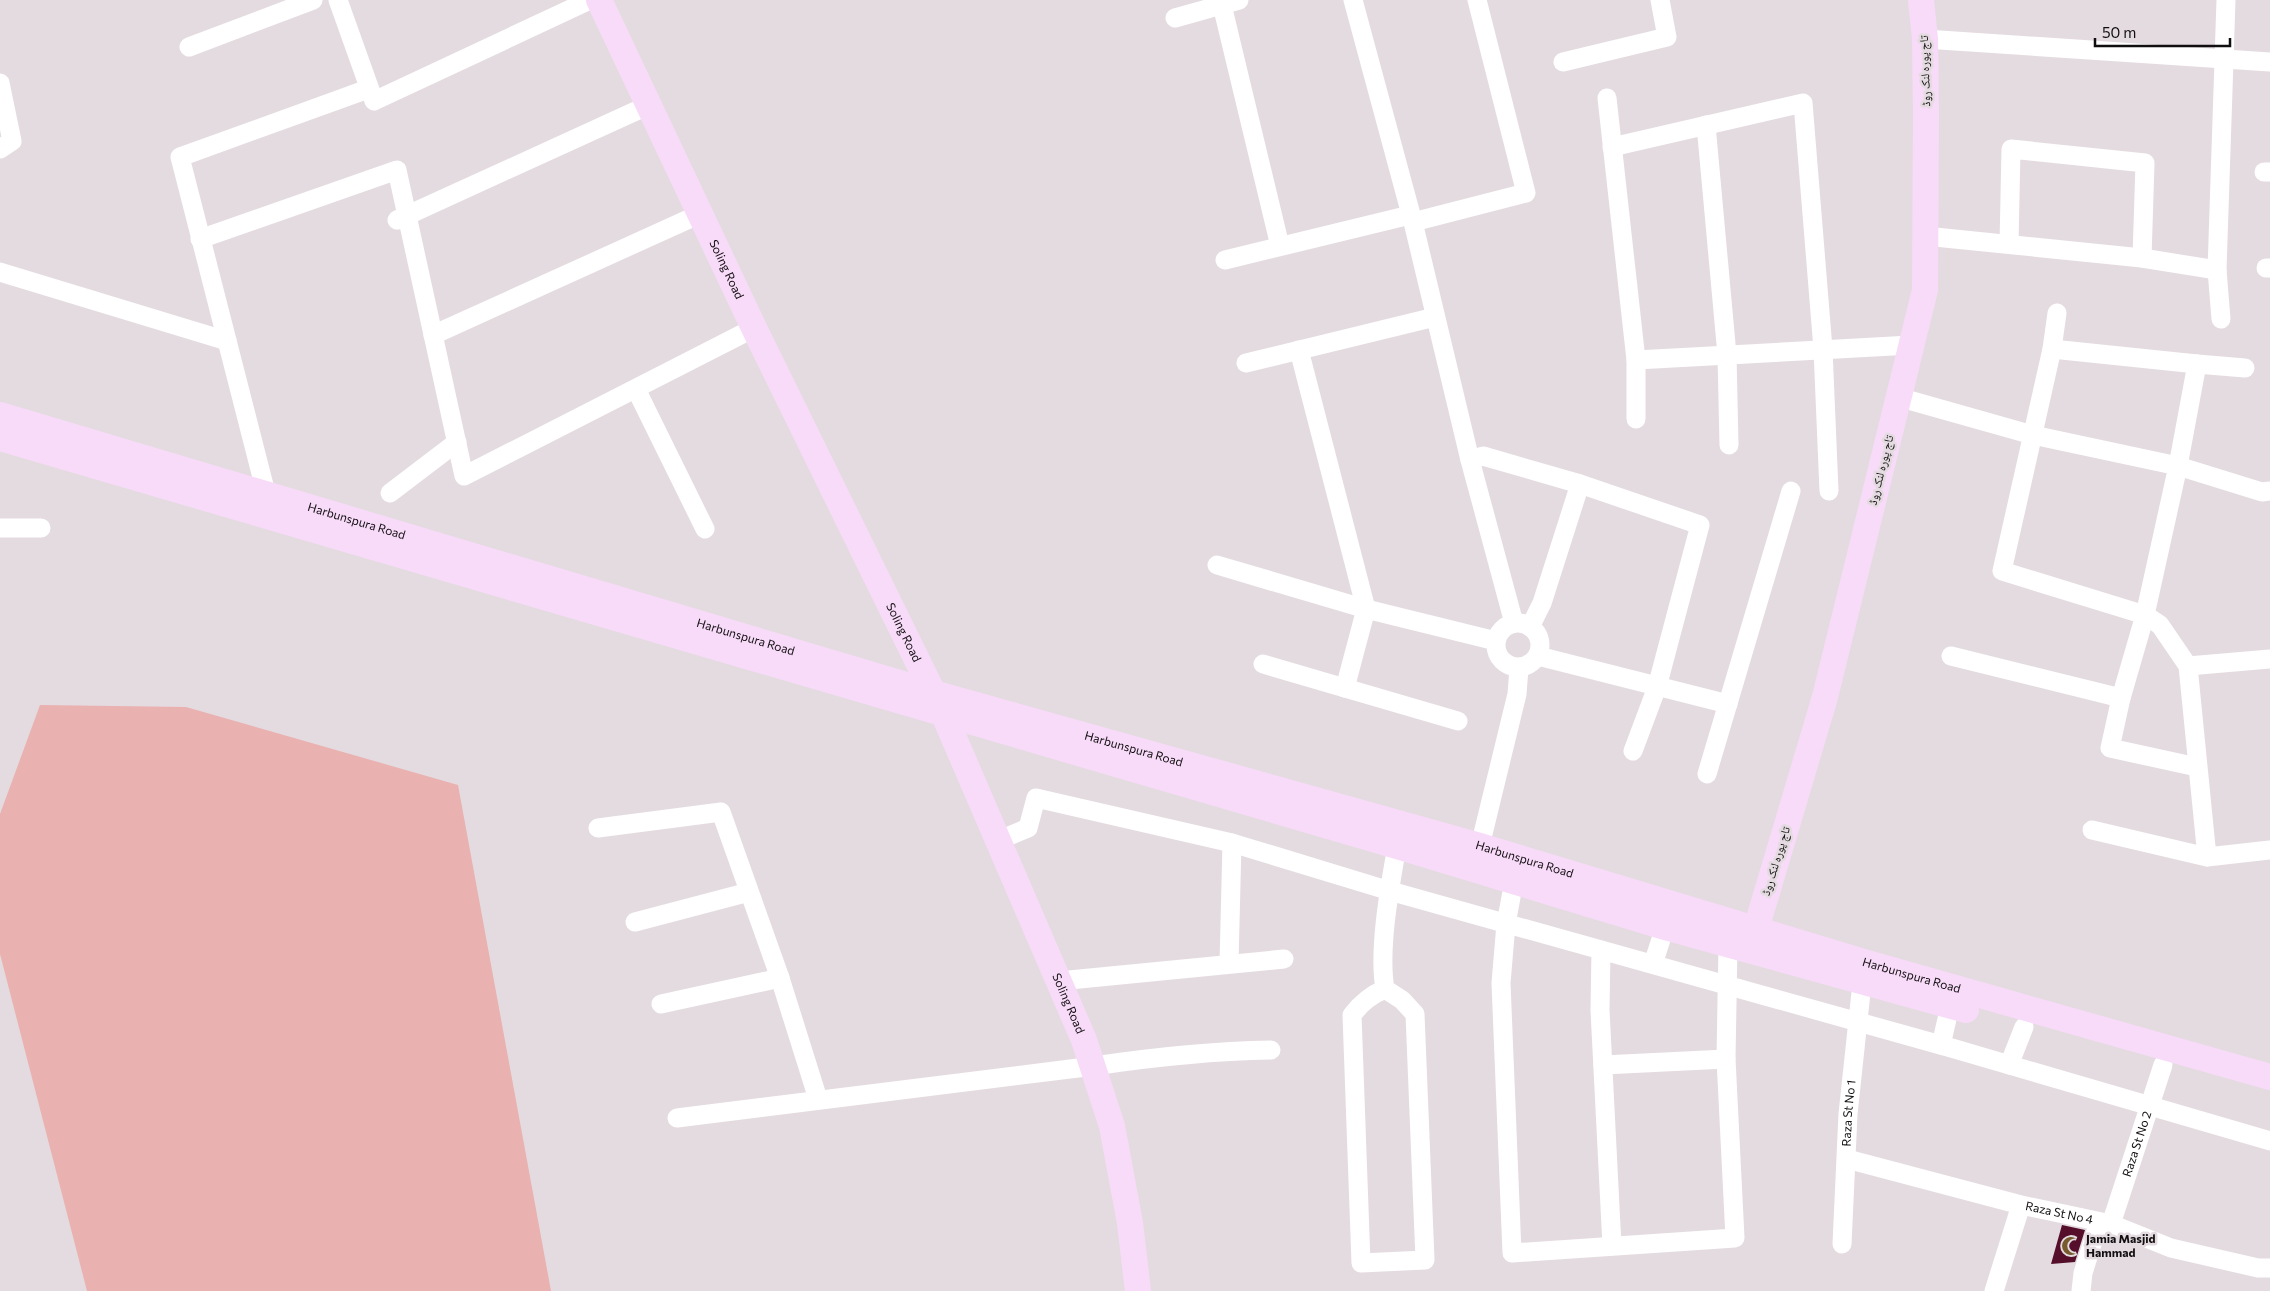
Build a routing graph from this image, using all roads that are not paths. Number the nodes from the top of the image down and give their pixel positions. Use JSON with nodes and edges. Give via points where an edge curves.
{"nodes":[{"id":1,"x":313,"y":0,"type":"edge"},
{"id":2,"x":338,"y":0,"type":"edge"},
{"id":3,"x":590,"y":0,"type":"edge"},
{"id":4,"x":599,"y":0,"type":"edge"},
{"id":5,"x":1353,"y":0,"type":"edge"},
{"id":6,"x":1477,"y":0,"type":"edge"},
{"id":7,"x":1660,"y":0,"type":"edge"},
{"id":8,"x":1921,"y":0,"type":"edge"},
{"id":9,"x":2226,"y":0,"type":"edge"},
{"id":10,"x":1230,"y":3,"type":"edge"},
{"id":11,"x":1175,"y":18,"type":"dead end"},
{"id":12,"x":1925,"y":40,"type":"junction"},
{"id":13,"x":189,"y":47,"type":"dead end"},
{"id":14,"x":2224,"y":59,"type":"junction"},
{"id":15,"x":1563,"y":62,"type":"dead end"},
{"id":16,"x":2270,"y":62,"type":"edge"},
{"id":17,"x":0,"y":83,"type":"edge"},
{"id":18,"x":368,"y":89,"type":"junction"},
{"id":19,"x":1607,"y":98,"type":"dead end"},
{"id":20,"x":649,"y":105,"type":"junction"},
{"id":21,"x":1706,"y":125,"type":"junction"},
{"id":22,"x":1612,"y":147,"type":"junction"},
{"id":23,"x":0,"y":149,"type":"edge"},
{"id":24,"x":700,"y":214,"type":"junction"},
{"id":25,"x":402,"y":217,"type":"junction"},
{"id":26,"x":1412,"y":218,"type":"junction"},
{"id":27,"x":1925,"y":236,"type":"junction"},
{"id":28,"x":200,"y":239,"type":"junction"},
{"id":29,"x":2009,"y":244,"type":"junction"},
{"id":30,"x":1280,"y":246,"type":"junction"},
{"id":31,"x":2142,"y":258,"type":"junction"},
{"id":32,"x":1225,"y":260,"type":"dead end"},
{"id":33,"x":2217,"y":270,"type":"junction"},
{"id":34,"x":0,"y":272,"type":"edge"},
{"id":35,"x":2057,"y":314,"type":"dead end"},
{"id":36,"x":1435,"y":317,"type":"junction"},
{"id":37,"x":2221,"y":319,"type":"dead end"},
{"id":38,"x":754,"y":328,"type":"junction"},
{"id":39,"x":433,"y":335,"type":"junction"},
{"id":40,"x":227,"y":341,"type":"junction"},
{"id":41,"x":1911,"y":345,"type":"junction"},
{"id":42,"x":1823,"y":349,"type":"junction"},
{"id":43,"x":2052,"y":349,"type":"junction"},
{"id":44,"x":1299,"y":350,"type":"junction"},
{"id":45,"x":1727,"y":355,"type":"junction"},
{"id":46,"x":1636,"y":360,"type":"junction"},
{"id":47,"x":1246,"y":363,"type":"dead end"},
{"id":48,"x":2197,"y":364,"type":"junction"},
{"id":49,"x":2245,"y":368,"type":"dead end"},
{"id":50,"x":636,"y":389,"type":"junction"},
{"id":51,"x":1898,"y":397,"type":"junction"},
{"id":52,"x":0,"y":415,"type":"edge"},
{"id":53,"x":1636,"y":419,"type":"dead end"},
{"id":54,"x":2033,"y":435,"type":"junction"},
{"id":55,"x":0,"y":438,"type":"edge"},
{"id":56,"x":457,"y":442,"type":"junction"},
{"id":57,"x":1730,"y":446,"type":"dead end"},
{"id":58,"x":1470,"y":460,"type":"junction"},
{"id":59,"x":2178,"y":466,"type":"junction"},
{"id":60,"x":1580,"y":484,"type":"junction"},
{"id":61,"x":1829,"y":490,"type":"dead end"},
{"id":62,"x":1791,"y":491,"type":"dead end"},
{"id":63,"x":2270,"y":491,"type":"edge"},
{"id":64,"x":266,"y":493,"type":"junction"},
{"id":65,"x":390,"y":493,"type":"dead end"},
{"id":66,"x":0,"y":528,"type":"edge"},
{"id":67,"x":41,"y":528,"type":"dead end"},
{"id":68,"x":705,"y":529,"type":"dead end"},
{"id":69,"x":1217,"y":565,"type":"dead end"},
{"id":70,"x":1366,"y":609,"type":"junction"},
{"id":71,"x":2145,"y":614,"type":"junction"},
{"id":72,"x":1522,"y":625,"type":"junction"},
{"id":73,"x":1496,"y":641,"type":"junction"},
{"id":74,"x":1538,"y":656,"type":"junction"},
{"id":75,"x":1951,"y":656,"type":"dead end"},
{"id":76,"x":2270,"y":659,"type":"edge"},
{"id":77,"x":1264,"y":664,"type":"dead end"},
{"id":78,"x":2188,"y":666,"type":"junction"},
{"id":79,"x":1520,"y":668,"type":"junction"},
{"id":80,"x":1657,"y":687,"type":"junction"},
{"id":81,"x":1345,"y":688,"type":"junction"},
{"id":82,"x":2121,"y":698,"type":"junction"},
{"id":83,"x":938,"y":704,"type":"junction"},
{"id":84,"x":1728,"y":704,"type":"junction"},
{"id":85,"x":1458,"y":721,"type":"dead end"},
{"id":86,"x":1633,"y":751,"type":"dead end"},
{"id":87,"x":2197,"y":767,"type":"junction"},
{"id":88,"x":1707,"y":774,"type":"dead end"},
{"id":89,"x":598,"y":828,"type":"dead end"},
{"id":90,"x":2092,"y":830,"type":"dead end"},
{"id":91,"x":997,"y":841,"type":"junction"},
{"id":92,"x":1232,"y":843,"type":"junction"},
{"id":93,"x":1396,"y":846,"type":"junction"},
{"id":94,"x":1480,"y":846,"type":"junction"},
{"id":95,"x":2270,"y":850,"type":"edge"},
{"id":96,"x":2207,"y":858,"type":"junction"},
{"id":97,"x":1514,"y":881,"type":"junction"},
{"id":98,"x":749,"y":892,"type":"junction"},
{"id":99,"x":1390,"y":892,"type":"junction"},
{"id":100,"x":636,"y":922,"type":"dead end"},
{"id":101,"x":1506,"y":924,"type":"junction"},
{"id":102,"x":1665,"y":927,"type":"junction"},
{"id":103,"x":1756,"y":929,"type":"junction"},
{"id":104,"x":1728,"y":945,"type":"junction"},
{"id":105,"x":1601,"y":950,"type":"junction"},
{"id":106,"x":1284,"y":959,"type":"dead end"},
{"id":107,"x":1229,"y":963,"type":"junction"},
{"id":108,"x":1653,"y":964,"type":"junction"},
{"id":109,"x":1865,"y":973,"type":"junction"},
{"id":110,"x":780,"y":978,"type":"junction"},
{"id":111,"x":1059,"y":981,"type":"junction"},
{"id":112,"x":1727,"y":986,"type":"junction"},
{"id":113,"x":1386,"y":989,"type":"junction"},
{"id":114,"x":661,"y":1004,"type":"dead end"},
{"id":115,"x":1950,"y":1006,"type":"junction"},
{"id":116,"x":1859,"y":1022,"type":"junction"},
{"id":117,"x":2024,"y":1027,"type":"junction"},
{"id":118,"x":1941,"y":1045,"type":"junction"},
{"id":119,"x":1271,"y":1050,"type":"dead end"},
{"id":120,"x":1726,"y":1059,"type":"junction"},
{"id":121,"x":1603,"y":1065,"type":"junction"},
{"id":122,"x":2009,"y":1065,"type":"junction"},
{"id":123,"x":2163,"y":1065,"type":"junction"},
{"id":124,"x":1094,"y":1066,"type":"junction"},
{"id":125,"x":2270,"y":1077,"type":"edge"},
{"id":126,"x":2270,"y":1095,"type":"edge"},
{"id":127,"x":818,"y":1099,"type":"junction"},
{"id":128,"x":2150,"y":1107,"type":"junction"},
{"id":129,"x":677,"y":1118,"type":"dead end"},
{"id":130,"x":2270,"y":1141,"type":"edge"},
{"id":131,"x":1847,"y":1159,"type":"junction"},
{"id":132,"x":2021,"y":1205,"type":"junction"},
{"id":133,"x":2105,"y":1223,"type":"junction"},
{"id":134,"x":1842,"y":1244,"type":"dead end"},
{"id":135,"x":1612,"y":1246,"type":"junction"},
{"id":136,"x":2270,"y":1268,"type":"edge"},
{"id":137,"x":1138,"y":1291,"type":"edge"},
{"id":138,"x":1994,"y":1291,"type":"edge"},
{"id":139,"x":2081,"y":1291,"type":"edge"}],
"edges":[{"from":1,"to":13,"type":"street"},
{"from":2,"to":18,"type":"street"},
{"from":3,"to":18,"type":"street","via":[[377,100],[372,100]]},
{"from":4,"to":20,"type":"main road","name":"Soling Road"},
{"from":5,"to":26,"type":"street"},
{"from":6,"to":26,"type":"street","via":[[1526,193]]},
{"from":7,"to":15,"type":"street","via":[[1667,38]]},
{"from":8,"to":12,"type":"main road","name":"تاج پورہ لنک روڈ"},
{"from":9,"to":14,"type":"street"},
{"from":10,"to":11,"type":"street"},
{"from":10,"to":30,"type":"street"},
{"from":12,"to":14,"type":"street"},
{"from":12,"to":27,"type":"main road","name":"تاج پورہ لنک روڈ"},
{"from":14,"to":16,"type":"street"},
{"from":14,"to":33,"type":"street"},
{"from":17,"to":23,"type":"street","via":[[12,141]]},
{"from":18,"to":28,"type":"street","via":[[182,155],[179,160]]},
{"from":19,"to":22,"type":"street"},
{"from":20,"to":24,"type":"main road","name":"Soling Road"},
{"from":20,"to":25,"type":"street"},
{"from":21,"to":22,"type":"street"},
{"from":21,"to":42,"type":"street","via":[[1803,102]]},
{"from":21,"to":45,"type":"street"},
{"from":22,"to":46,"type":"street"},
{"from":24,"to":38,"type":"main road","name":"Soling Road"},
{"from":24,"to":39,"type":"street"},
{"from":25,"to":28,"type":"street","via":[[397,170]]},
{"from":25,"to":39,"type":"street"},
{"from":26,"to":30,"type":"street"},
{"from":26,"to":36,"type":"street"},
{"from":27,"to":29,"type":"street"},
{"from":27,"to":41,"type":"main road","name":"تاج پورہ لنک روڈ","via":[[1925,290]]},
{"from":28,"to":40,"type":"street"},
{"from":29,"to":31,"type":"street"},
{"from":29,"to":31,"type":"street","via":[[2011,149],[2145,163]]},
{"from":30,"to":32,"type":"street"},
{"from":31,"to":33,"type":"street"},
{"from":33,"to":37,"type":"street"},
{"from":34,"to":40,"type":"street"},
{"from":35,"to":43,"type":"street"},
{"from":36,"to":44,"type":"street"},
{"from":36,"to":58,"type":"street"},
{"from":38,"to":50,"type":"street"},
{"from":38,"to":83,"type":"main road","name":"Soling Road"},
{"from":39,"to":56,"type":"street"},
{"from":40,"to":64,"type":"street"},
{"from":41,"to":42,"type":"street"},
{"from":41,"to":51,"type":"main road","name":"تاج پورہ لنک روڈ"},
{"from":42,"to":45,"type":"street"},
{"from":42,"to":61,"type":"street"},
{"from":43,"to":48,"type":"street"},
{"from":43,"to":54,"type":"street"},
{"from":44,"to":47,"type":"street"},
{"from":44,"to":70,"type":"street"},
{"from":45,"to":46,"type":"street"},
{"from":45,"to":57,"type":"street"},
{"from":46,"to":53,"type":"street"},
{"from":48,"to":49,"type":"street"},
{"from":48,"to":59,"type":"street"},
{"from":50,"to":56,"type":"street","via":[[464,476]]},
{"from":50,"to":68,"type":"street"},
{"from":51,"to":54,"type":"street"},
{"from":51,"to":103,"type":"main road","name":"تاج پورہ لنک روڈ","via":[[1825,697]]},
{"from":52,"to":64,"type":"main road","name":"Harbunspura Road"},
{"from":54,"to":59,"type":"street"},
{"from":54,"to":71,"type":"street","via":[[2002,571]]},
{"from":55,"to":83,"type":"main road","name":"Harbunspura Road"},
{"from":56,"to":65,"type":"street"},
{"from":58,"to":60,"type":"street","via":[[1484,456]]},
{"from":58,"to":72,"type":"street"},
{"from":59,"to":63,"type":"street","via":[[2262,492]]},
{"from":59,"to":71,"type":"street"},
{"from":60,"to":72,"type":"street","via":[[1542,603]]},
{"from":60,"to":80,"type":"street","via":[[1700,526]]},
{"from":62,"to":84,"type":"street"},
{"from":64,"to":83,"type":"main road","name":"Harbunspura Road"},
{"from":66,"to":67,"type":"street"},
{"from":69,"to":70,"type":"street"},
{"from":70,"to":73,"type":"street"},
{"from":70,"to":81,"type":"street"},
{"from":71,"to":78,"type":"street","via":[[2160,625]]},
{"from":71,"to":82,"type":"street"},
{"from":72,"to":73,"type":"street","via":[[1506,626]]},
{"from":72,"to":74,"type":"street","via":[[1538,635]]},
{"from":73,"to":79,"type":"street","via":[[1496,651],[1501,660]]},
{"from":74,"to":79,"type":"street"},
{"from":74,"to":80,"type":"street"},
{"from":75,"to":82,"type":"street"},
{"from":76,"to":78,"type":"street"},
{"from":77,"to":81,"type":"street"},
{"from":78,"to":87,"type":"street"},
{"from":79,"to":94,"type":"street","via":[[1517,694]]},
{"from":80,"to":84,"type":"street"},
{"from":80,"to":86,"type":"street"},
{"from":81,"to":85,"type":"street"},
{"from":82,"to":87,"type":"street","via":[[2110,748]]},
{"from":83,"to":91,"type":"main road","name":"Soling Road"},
{"from":83,"to":93,"type":"main road","name":"Harbunspura Road"},
{"from":83,"to":94,"type":"main road","name":"Harbunspura Road"},
{"from":84,"to":88,"type":"street"},
{"from":87,"to":96,"type":"street"},
{"from":89,"to":98,"type":"street","via":[[721,812]]},
{"from":90,"to":96,"type":"street"},
{"from":91,"to":92,"type":"street","via":[[1028,828],[1036,798]]},
{"from":91,"to":111,"type":"main road","name":"Soling Road"},
{"from":92,"to":99,"type":"street"},
{"from":92,"to":107,"type":"street"},
{"from":93,"to":97,"type":"main road","name":"Harbunspura Road"},
{"from":93,"to":99,"type":"street"},
{"from":94,"to":103,"type":"main road","name":"Harbunspura Road"},
{"from":95,"to":96,"type":"street"},
{"from":97,"to":101,"type":"street"},
{"from":97,"to":102,"type":"main road","name":"Harbunspura Road"},
{"from":98,"to":100,"type":"street"},
{"from":98,"to":110,"type":"street"},
{"from":99,"to":101,"type":"street"},
{"from":99,"to":113,"type":"street","via":[[1383,975]]},
{"from":101,"to":105,"type":"street"},
{"from":101,"to":135,"type":"street","via":[[1501,983],[1512,1253]]},
{"from":102,"to":104,"type":"main road","name":"Harbunspura Road"},
{"from":102,"to":108,"type":"street"},
{"from":103,"to":109,"type":"main road","name":"Harbunspura Road"},
{"from":104,"to":109,"type":"main road","name":"Harbunspura Road"},
{"from":104,"to":112,"type":"street"},
{"from":105,"to":108,"type":"street"},
{"from":105,"to":121,"type":"street"},
{"from":106,"to":107,"type":"street"},
{"from":107,"to":111,"type":"street"},
{"from":108,"to":112,"type":"street"},
{"from":109,"to":115,"type":"main road","name":"Harbunspura Road"},
{"from":109,"to":116,"type":"street","name":"Raza St No 1"},
{"from":109,"to":125,"type":"main road","name":"Harbunspura Road"},
{"from":110,"to":114,"type":"street"},
{"from":110,"to":127,"type":"street"},
{"from":111,"to":124,"type":"main road","name":"Soling Road"},
{"from":112,"to":116,"type":"street"},
{"from":112,"to":120,"type":"street"},
{"from":113,"to":113,"type":"street","via":[[1415,1014],[1425,1260],[1361,1262],[1352,1015],[1360,1004]]},
{"from":115,"to":117,"type":"main road","name":"Harbunspura Road"},
{"from":115,"to":118,"type":"street"},
{"from":116,"to":118,"type":"street"},
{"from":116,"to":131,"type":"street","name":"Raza St No 1","via":[[1848,1114]]},
{"from":117,"to":122,"type":"street"},
{"from":117,"to":123,"type":"main road","name":"Harbunspura Road"},
{"from":118,"to":122,"type":"street"},
{"from":119,"to":124,"type":"street","via":[[1215,1050]]},
{"from":120,"to":121,"type":"street"},
{"from":120,"to":135,"type":"street","via":[[1735,1238]]},
{"from":121,"to":135,"type":"street"},
{"from":122,"to":128,"type":"street"},
{"from":123,"to":126,"type":"main road","name":"Harbunspura Road"},
{"from":123,"to":128,"type":"street","name":"Raza St No 2"},
{"from":124,"to":127,"type":"street"},
{"from":124,"to":137,"type":"main road","name":"Soling Road","via":[[1112,1126]]},
{"from":127,"to":129,"type":"street"},
{"from":128,"to":130,"type":"street"},
{"from":128,"to":133,"type":"street","name":"Raza St No 2"},
{"from":131,"to":132,"type":"street","name":"Raza St No 4"},
{"from":131,"to":134,"type":"street","name":"Raza St No 1"},
{"from":132,"to":133,"type":"street","name":"Raza St No 4"},
{"from":132,"to":138,"type":"street"},
{"from":133,"to":136,"type":"street","name":"Raza St No 4","via":[[2171,1248]]},
{"from":133,"to":139,"type":"street","name":"Raza St No 2","via":[[2083,1273]]}]}
